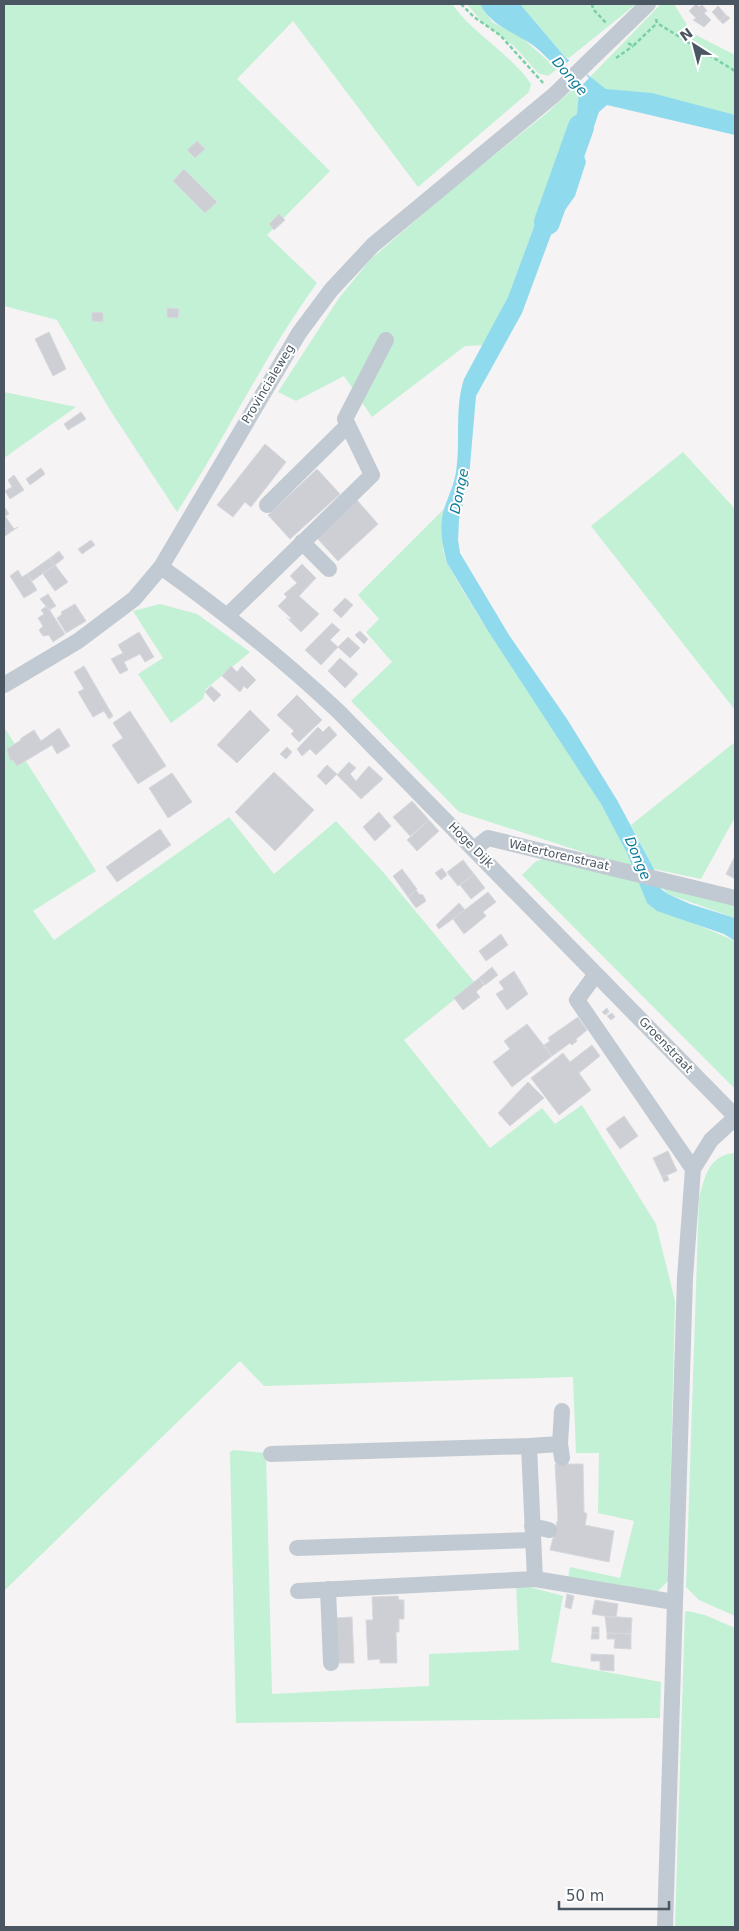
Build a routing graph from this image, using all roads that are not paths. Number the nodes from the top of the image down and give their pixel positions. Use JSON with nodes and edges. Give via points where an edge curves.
{"nodes":[{"id":1,"x":648,"y":4,"type":"edge"},
{"id":2,"x":386,"y":340,"type":"dead end"},
{"id":3,"x":348,"y":425,"type":"junction"},
{"id":4,"x":267,"y":505,"type":"dead end"},
{"id":5,"x":302,"y":542,"type":"junction"},
{"id":6,"x":161,"y":567,"type":"junction"},
{"id":7,"x":329,"y":569,"type":"dead end"},
{"id":8,"x":228,"y":615,"type":"junction"},
{"id":9,"x":4,"y":685,"type":"edge"},
{"id":10,"x":474,"y":849,"type":"junction"},
{"id":11,"x":735,"y":898,"type":"edge"},
{"id":12,"x":596,"y":974,"type":"junction"},
{"id":13,"x":735,"y":1117,"type":"edge"},
{"id":14,"x":694,"y":1168,"type":"junction"},
{"id":15,"x":562,"y":1411,"type":"dead end"},
{"id":16,"x":530,"y":1446,"type":"junction"},
{"id":17,"x":271,"y":1454,"type":"dead end"},
{"id":18,"x":549,"y":1530,"type":"dead end"},
{"id":19,"x":533,"y":1533,"type":"junction"},
{"id":20,"x":297,"y":1548,"type":"dead end"},
{"id":21,"x":534,"y":1580,"type":"junction"},
{"id":22,"x":328,"y":1589,"type":"junction"},
{"id":23,"x":298,"y":1591,"type":"dead end"},
{"id":24,"x":674,"y":1602,"type":"junction"},
{"id":25,"x":331,"y":1663,"type":"dead end"},
{"id":26,"x":665,"y":1927,"type":"edge"}],
"edges":[{"from":1,"to":6,"type":"street","name":"Provincialeweg","via":[[554,95],[373,245],[331,290],[299,333]]},
{"from":2,"to":3,"type":"street","via":[[345,419]]},
{"from":3,"to":4,"type":"street"},
{"from":3,"to":5,"type":"street","via":[[372,475]]},
{"from":5,"to":7,"type":"street"},
{"from":5,"to":8,"type":"street"},
{"from":6,"to":8,"type":"street","name":"Hoge Dijk"},
{"from":6,"to":9,"type":"street","name":"Provincialeweg","via":[[134,599],[78,641]]},
{"from":8,"to":10,"type":"street","name":"Hoge Dijk","via":[[292,667]]},
{"from":10,"to":11,"type":"street","name":"Watertorenstraat","via":[[488,838]]},
{"from":10,"to":12,"type":"street","name":"Hoge Dijk"},
{"from":12,"to":13,"type":"street","name":"Groenstraat"},
{"from":12,"to":14,"type":"street","via":[[577,1000]]},
{"from":13,"to":14,"type":"street","name":"Groenstraat","via":[[711,1140]]},
{"from":14,"to":24,"type":"street","via":[[685,1278]]},
{"from":15,"to":16,"type":"street","via":[[561,1451]]},
{"from":16,"to":17,"type":"street"},
{"from":16,"to":19,"type":"street"},
{"from":18,"to":19,"type":"street"},
{"from":19,"to":20,"type":"street"},
{"from":19,"to":21,"type":"street"},
{"from":21,"to":22,"type":"street"},
{"from":21,"to":24,"type":"street"},
{"from":22,"to":23,"type":"street"},
{"from":22,"to":25,"type":"street"},
{"from":24,"to":26,"type":"street"}]}
